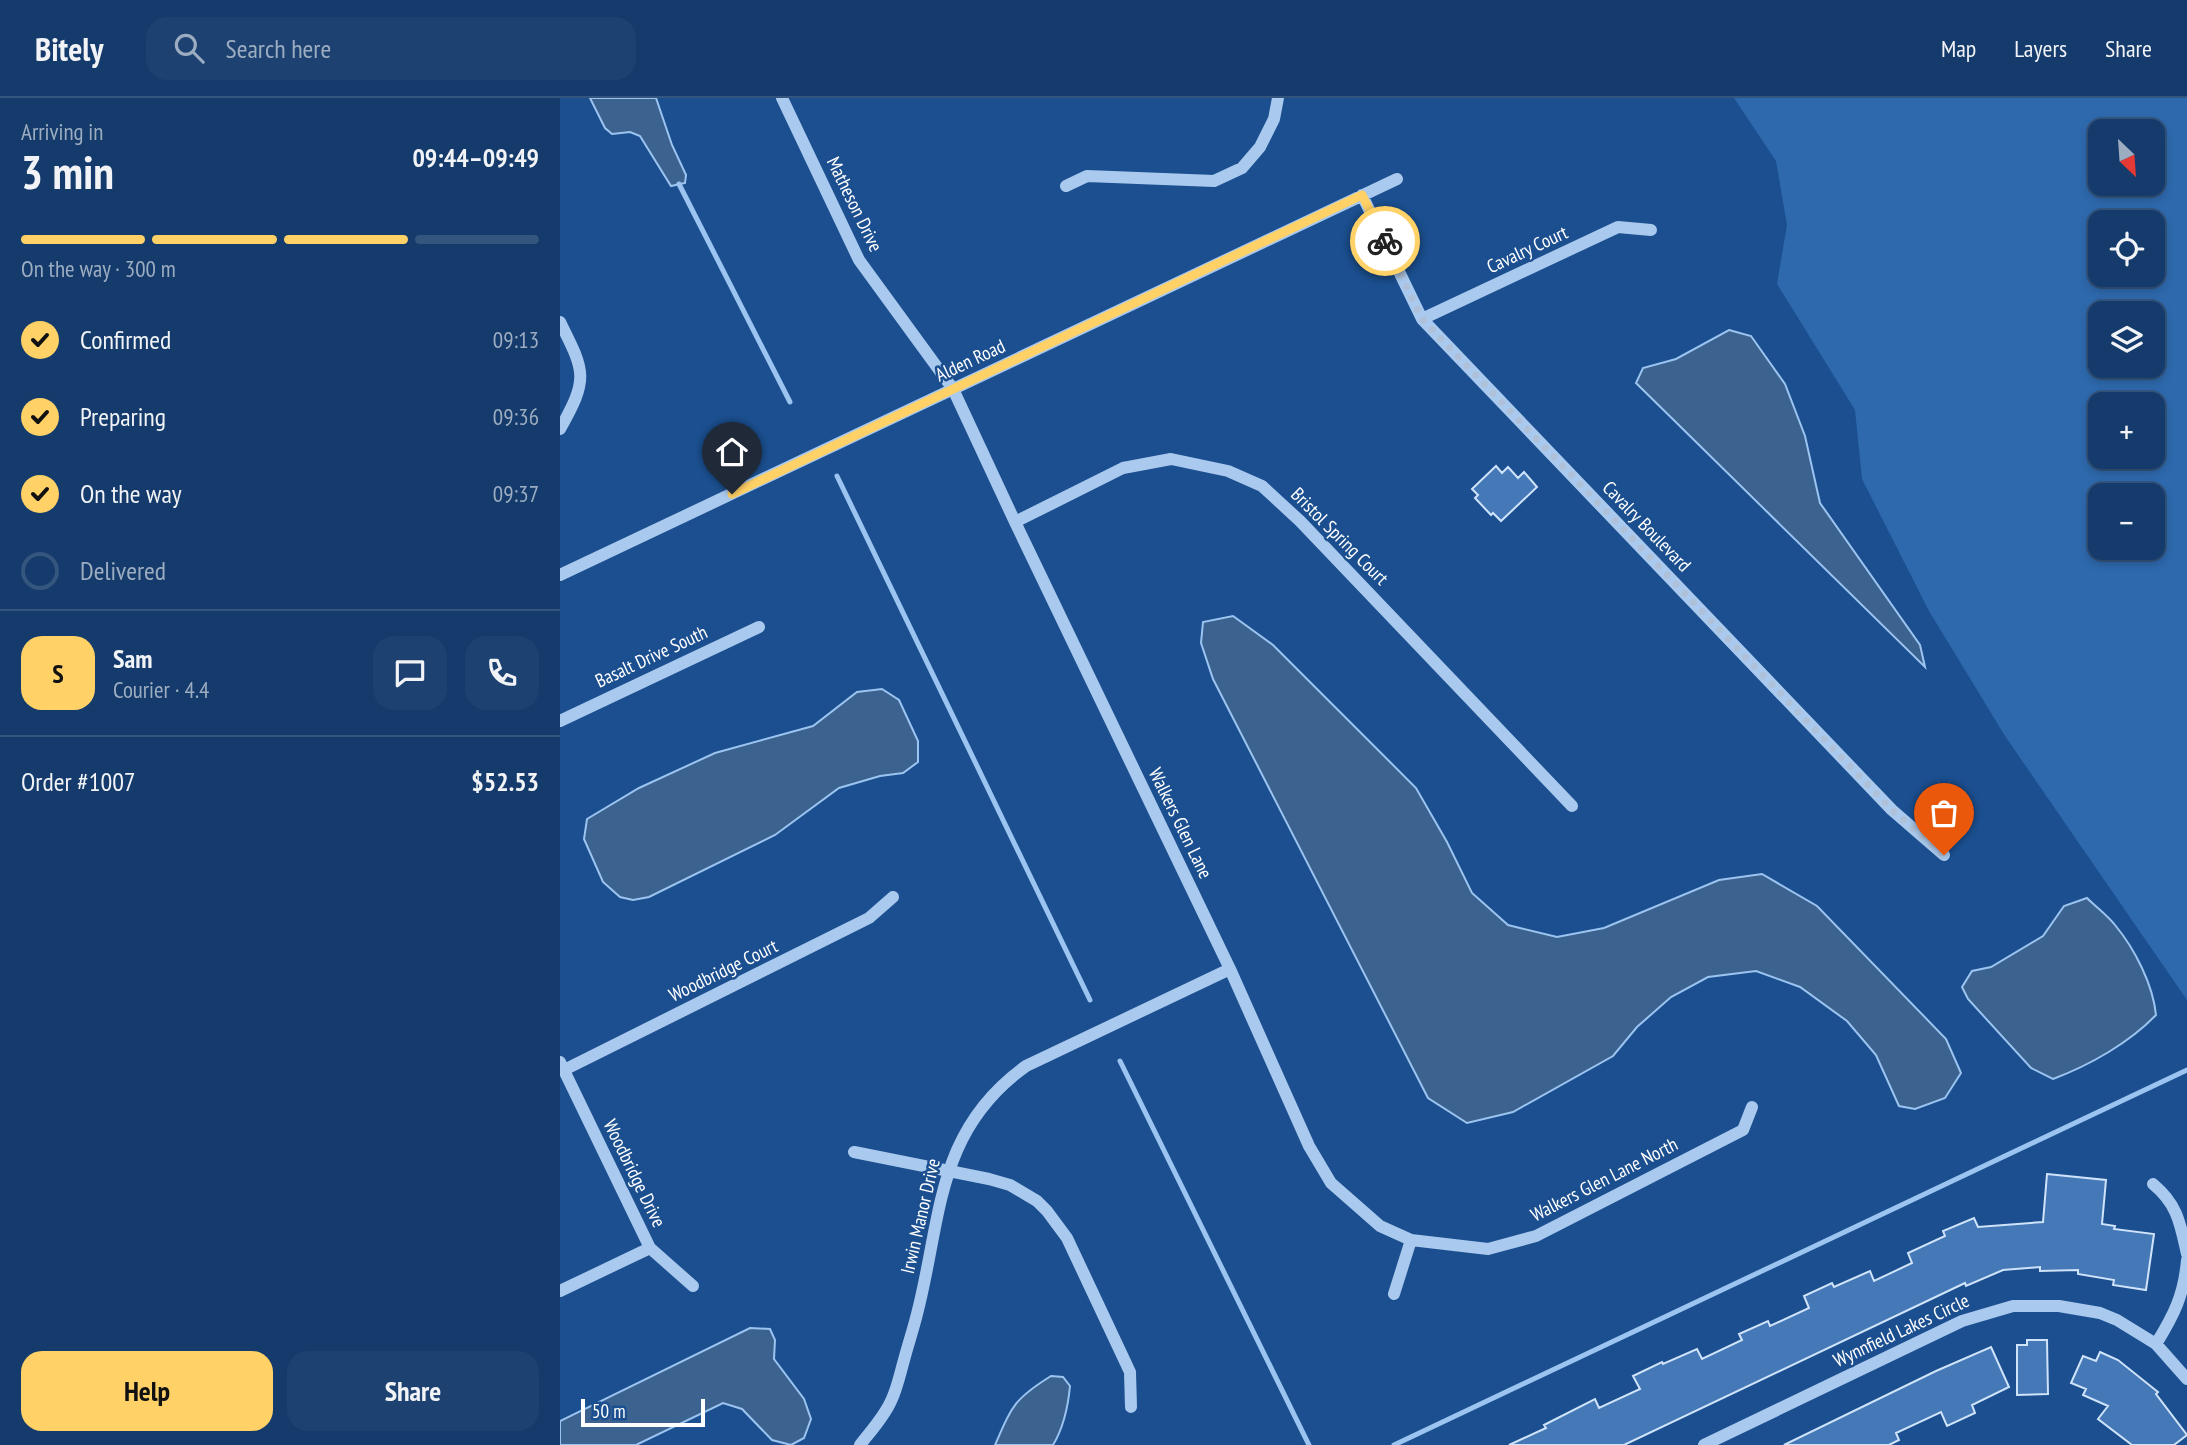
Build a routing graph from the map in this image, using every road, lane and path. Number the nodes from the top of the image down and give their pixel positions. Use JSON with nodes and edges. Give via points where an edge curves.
{"nodes":[{"id":1,"x":782,"y":98,"type":"edge"},
{"id":2,"x":1278,"y":98,"type":"edge"},
{"id":3,"x":1397,"y":179,"type":"dead end"},
{"id":4,"x":1066,"y":186,"type":"dead end"},
{"id":5,"x":1362,"y":195,"type":"junction"},
{"id":6,"x":1651,"y":230,"type":"dead end"},
{"id":7,"x":1422,"y":319,"type":"junction"},
{"id":8,"x":560,"y":322,"type":"edge"},
{"id":9,"x":953,"y":389,"type":"junction"},
{"id":10,"x":560,"y":429,"type":"edge"},
{"id":11,"x":1014,"y":522,"type":"junction"},
{"id":12,"x":560,"y":575,"type":"edge"},
{"id":13,"x":759,"y":627,"type":"dead end"},
{"id":14,"x":560,"y":721,"type":"edge"},
{"id":15,"x":1572,"y":806,"type":"dead end"},
{"id":16,"x":1944,"y":855,"type":"dead end"},
{"id":17,"x":893,"y":897,"type":"dead end"},
{"id":18,"x":1230,"y":969,"type":"junction"},
{"id":19,"x":562,"y":1066,"type":"edge"},
{"id":20,"x":1752,"y":1107,"type":"dead end"},
{"id":21,"x":854,"y":1152,"type":"dead end"},
{"id":22,"x":947,"y":1170,"type":"junction"},
{"id":23,"x":2153,"y":1184,"type":"dead end"},
{"id":24,"x":1411,"y":1240,"type":"junction"},
{"id":25,"x":650,"y":1248,"type":"junction"},
{"id":26,"x":2187,"y":1254,"type":"edge"},
{"id":27,"x":2187,"y":1260,"type":"edge"},
{"id":28,"x":693,"y":1286,"type":"dead end"},
{"id":29,"x":560,"y":1291,"type":"edge"},
{"id":30,"x":1394,"y":1294,"type":"dead end"},
{"id":31,"x":2156,"y":1344,"type":"junction"},
{"id":32,"x":2187,"y":1379,"type":"edge"},
{"id":33,"x":1131,"y":1407,"type":"dead end"},
{"id":34,"x":860,"y":1445,"type":"edge"},
{"id":35,"x":1704,"y":1445,"type":"edge"}],
"edges":[{"from":1,"to":9,"type":"street","name":"Matheson Drive","via":[[859,260]]},
{"from":2,"to":4,"type":"street","via":[[1261,147],[1242,168],[1214,181],[1087,176]]},
{"from":3,"to":5,"type":"street","name":"Alden Road"},
{"from":5,"to":7,"type":"street","name":"Cavalry Boulevard"},
{"from":5,"to":9,"type":"street","name":"Alden Road"},
{"from":6,"to":7,"type":"street","name":"Cavalry Court","via":[[1618,228]]},
{"from":7,"to":16,"type":"street","name":"Cavalry Boulevard","via":[[1892,810]]},
{"from":8,"to":10,"type":"street","via":[[581,365],[576,399]]},
{"from":9,"to":11,"type":"street","name":"Walkers Glen Lane"},
{"from":9,"to":12,"type":"street","name":"Alden Road"},
{"from":11,"to":15,"type":"street","name":"Bristol Spring Court","via":[[1124,468],[1171,459],[1228,471],[1262,486]]},
{"from":11,"to":18,"type":"street","name":"Walkers Glen Lane"},
{"from":13,"to":14,"type":"street","name":"Basalt Drive South"},
{"from":17,"to":19,"type":"street","name":"Woodbridge Court","via":[[869,918]]},
{"from":18,"to":22,"type":"street","name":"Irwin Manor Drive","via":[[1026,1066],[977,1114]]},
{"from":18,"to":24,"type":"street","name":"Walkers Glen Lane","via":[[1309,1146],[1331,1183],[1380,1226]]},
{"from":19,"to":25,"type":"street","name":"Woodbridge Drive"},
{"from":20,"to":24,"type":"street","name":"Walkers Glen Lane North","via":[[1743,1130],[1536,1236],[1489,1250]]},
{"from":21,"to":22,"type":"street"},
{"from":22,"to":33,"type":"street","via":[[1010,1185],[1047,1211],[1067,1238],[1130,1372]]},
{"from":22,"to":34,"type":"street","name":"Irwin Manor Drive","via":[[918,1313],[891,1402]]},
{"from":23,"to":26,"type":"street","via":[[2178,1214]]},
{"from":24,"to":30,"type":"street"},
{"from":25,"to":28,"type":"street","name":"Woodbridge Drive"},
{"from":25,"to":29,"type":"street"},
{"from":27,"to":31,"type":"street","via":[[2179,1303]]},
{"from":31,"to":32,"type":"street","name":"Wynnfield Lakes Circle"},
{"from":31,"to":35,"type":"street","name":"Wynnfield Lakes Circle","via":[[2117,1320],[2090,1311],[2041,1305],[2003,1308],[1954,1324]]}]}
